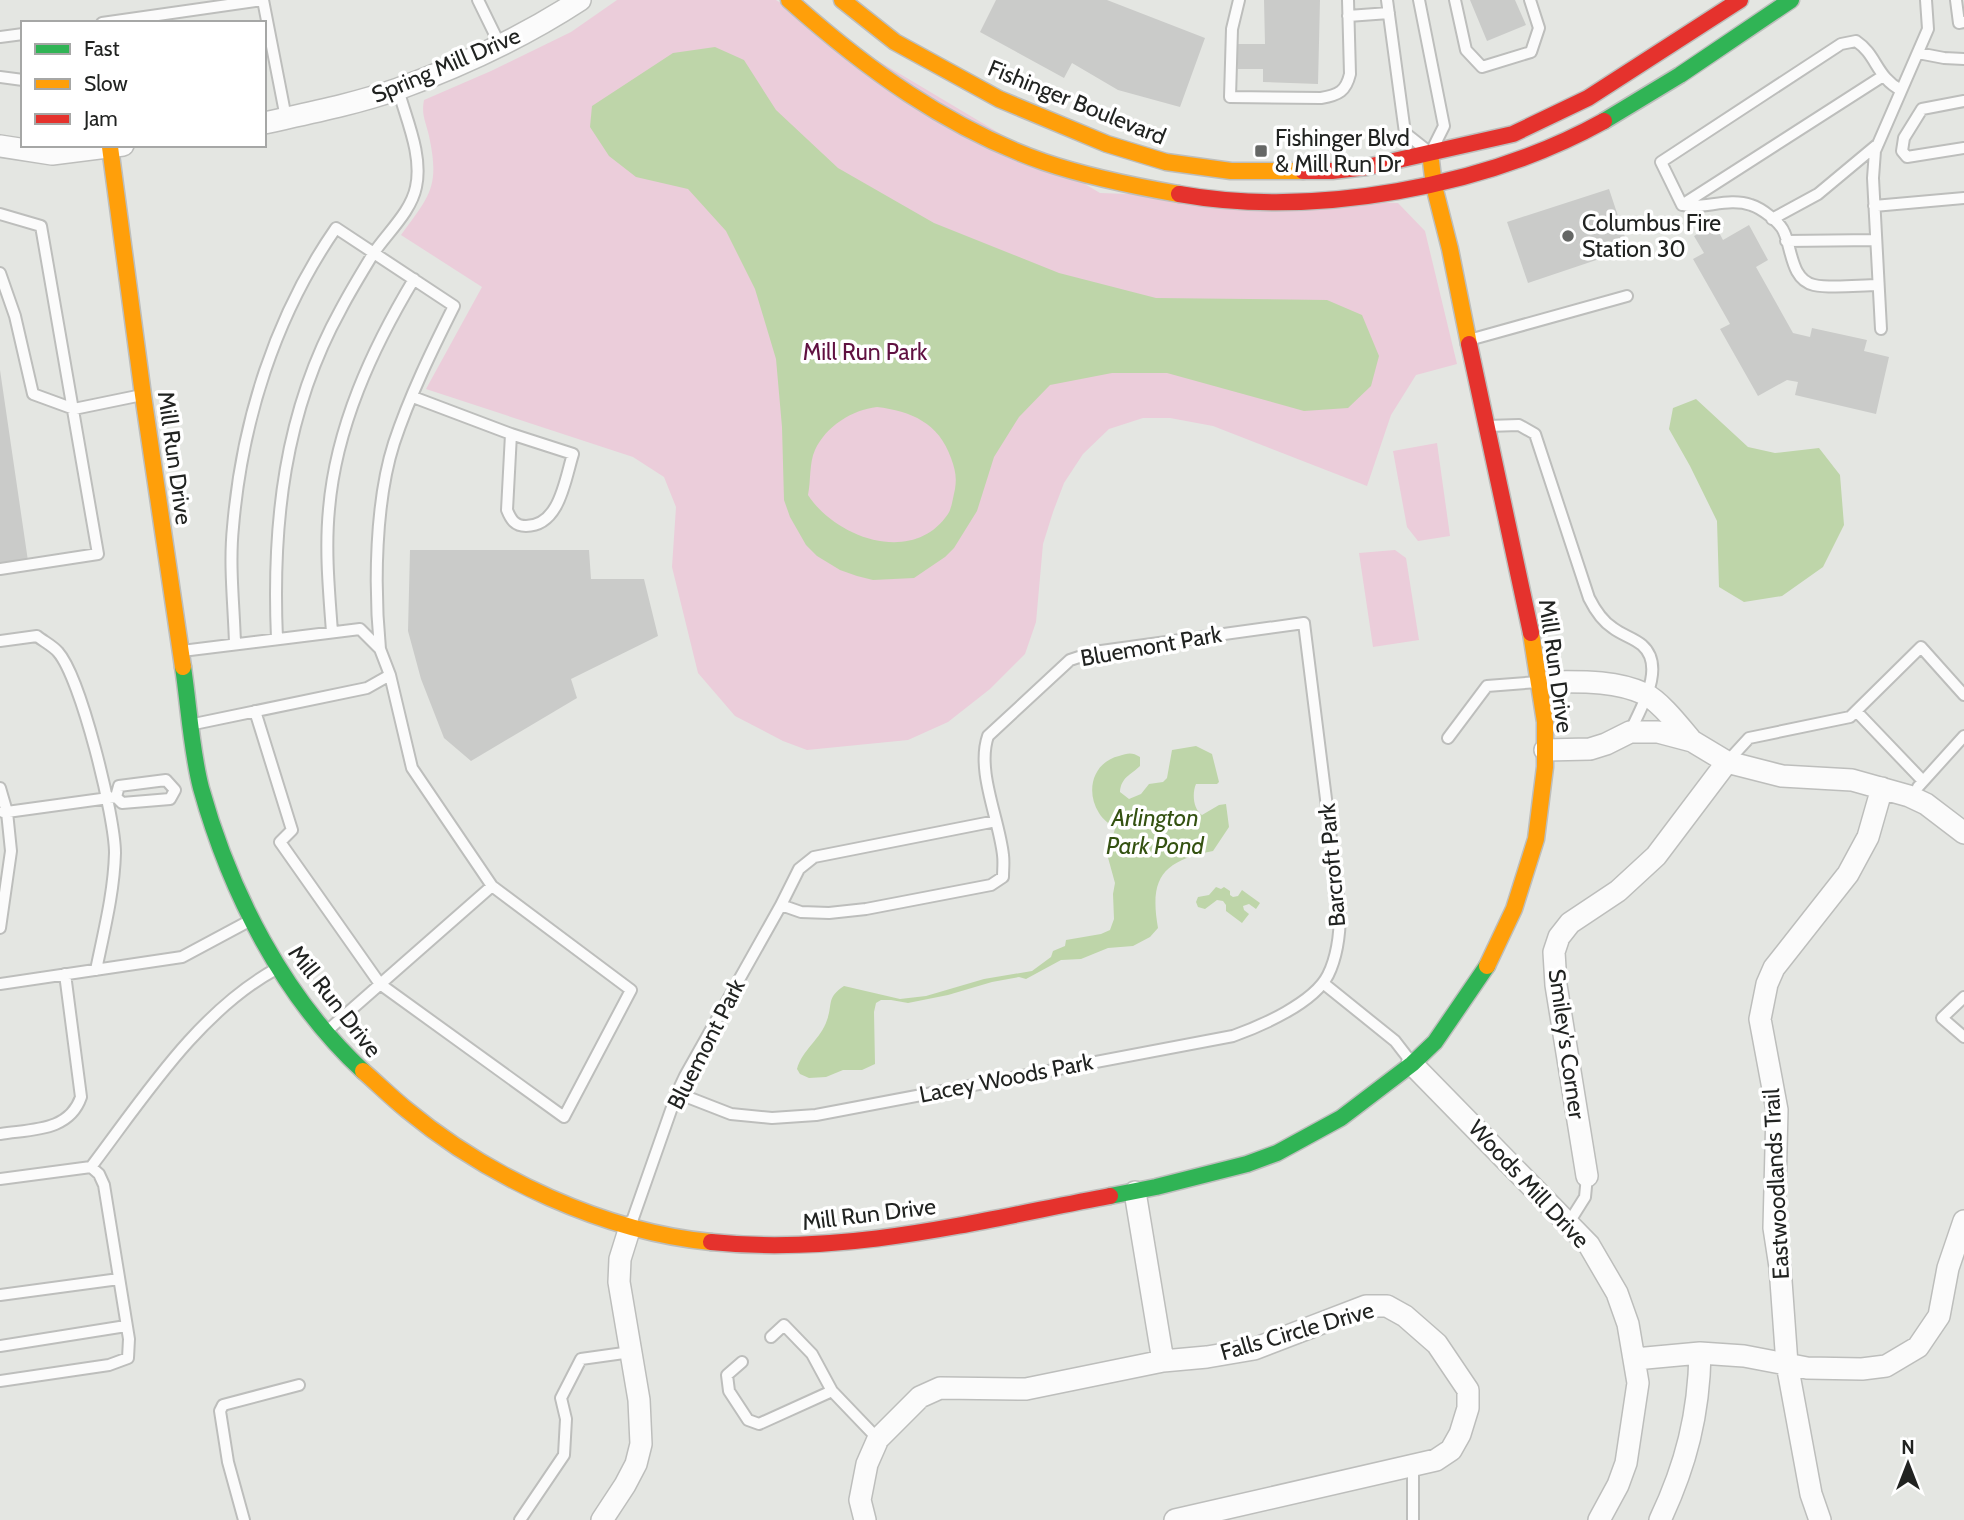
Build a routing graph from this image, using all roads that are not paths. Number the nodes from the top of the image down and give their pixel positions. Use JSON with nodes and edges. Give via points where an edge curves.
{"nodes":[{"id":1,"x":263,"y":0,"type":"edge"},
{"id":2,"x":478,"y":0,"type":"edge"},
{"id":3,"x":580,"y":0,"type":"edge"},
{"id":4,"x":789,"y":0,"type":"edge"},
{"id":5,"x":842,"y":0,"type":"edge"},
{"id":6,"x":1239,"y":0,"type":"edge"},
{"id":7,"x":1348,"y":0,"type":"edge"},
{"id":8,"x":1387,"y":0,"type":"edge"},
{"id":9,"x":1419,"y":0,"type":"edge"},
{"id":10,"x":1455,"y":0,"type":"edge"},
{"id":11,"x":1530,"y":0,"type":"edge"},
{"id":12,"x":1740,"y":0,"type":"edge"},
{"id":13,"x":1791,"y":0,"type":"edge"},
{"id":14,"x":1926,"y":0,"type":"edge"},
{"id":15,"x":1956,"y":0,"type":"edge"},
{"id":16,"x":1389,"y":13,"type":"junction"},
{"id":17,"x":1348,"y":16,"type":"junction"},
{"id":18,"x":116,"y":21,"type":"edge"},
{"id":19,"x":265,"y":21,"type":"edge"},
{"id":20,"x":1964,"y":22,"type":"edge"},
{"id":21,"x":266,"y":31,"type":"edge"},
{"id":22,"x":21,"y":34,"type":"edge"},
{"id":23,"x":0,"y":37,"type":"edge"},
{"id":24,"x":500,"y":45,"type":"junction"},
{"id":25,"x":268,"y":51,"type":"edge"},
{"id":26,"x":1918,"y":53,"type":"junction"},
{"id":27,"x":1964,"y":59,"type":"edge"},
{"id":28,"x":1883,"y":76,"type":"junction"},
{"id":29,"x":0,"y":77,"type":"edge"},
{"id":30,"x":21,"y":80,"type":"edge"},
{"id":31,"x":398,"y":89,"type":"junction"},
{"id":32,"x":1901,"y":90,"type":"junction"},
{"id":33,"x":1964,"y":101,"type":"edge"},
{"id":34,"x":286,"y":118,"type":"junction"},
{"id":35,"x":266,"y":123,"type":"edge"},
{"id":36,"x":1878,"y":144,"type":"junction"},
{"id":37,"x":0,"y":146,"type":"edge"},
{"id":38,"x":109,"y":147,"type":"edge"},
{"id":39,"x":117,"y":147,"type":"edge"},
{"id":40,"x":1964,"y":148,"type":"edge"},
{"id":41,"x":1430,"y":153,"type":"junction"},
{"id":42,"x":1434,"y":186,"type":"junction"},
{"id":43,"x":1964,"y":198,"type":"edge"},
{"id":44,"x":1682,"y":205,"type":"junction"},
{"id":45,"x":1874,"y":206,"type":"junction"},
{"id":46,"x":0,"y":214,"type":"edge"},
{"id":47,"x":1772,"y":219,"type":"junction"},
{"id":48,"x":1876,"y":240,"type":"junction"},
{"id":49,"x":1786,"y":241,"type":"junction"},
{"id":50,"x":374,"y":253,"type":"junction"},
{"id":51,"x":0,"y":273,"type":"edge"},
{"id":52,"x":414,"y":279,"type":"junction"},
{"id":53,"x":1878,"y":285,"type":"junction"},
{"id":54,"x":1627,"y":296,"type":"dead end"},
{"id":55,"x":1881,"y":328,"type":"dead end"},
{"id":56,"x":1469,"y":340,"type":"junction"},
{"id":57,"x":142,"y":395,"type":"junction"},
{"id":58,"x":413,"y":397,"type":"junction"},
{"id":59,"x":74,"y":409,"type":"junction"},
{"id":60,"x":1485,"y":426,"type":"junction"},
{"id":61,"x":511,"y":434,"type":"junction"},
{"id":62,"x":0,"y":569,"type":"edge"},
{"id":63,"x":1304,"y":623,"type":"joint"},
{"id":64,"x":332,"y":632,"type":"junction"},
{"id":65,"x":277,"y":639,"type":"junction"},
{"id":66,"x":0,"y":641,"type":"edge"},
{"id":67,"x":235,"y":644,"type":"junction"},
{"id":68,"x":380,"y":649,"type":"junction"},
{"id":69,"x":181,"y":652,"type":"junction"},
{"id":70,"x":390,"y":675,"type":"junction"},
{"id":71,"x":1540,"y":682,"type":"junction"},
{"id":72,"x":1647,"y":694,"type":"junction"},
{"id":73,"x":1964,"y":695,"type":"edge"},
{"id":74,"x":255,"y":711,"type":"junction"},
{"id":75,"x":1857,"y":712,"type":"junction"},
{"id":76,"x":191,"y":724,"type":"junction"},
{"id":77,"x":1630,"y":732,"type":"junction"},
{"id":78,"x":1964,"y":736,"type":"edge"},
{"id":79,"x":1448,"y":738,"type":"dead end"},
{"id":80,"x":1692,"y":741,"type":"junction"},
{"id":81,"x":1545,"y":750,"type":"junction"},
{"id":82,"x":1727,"y":762,"type":"junction"},
{"id":83,"x":201,"y":787,"type":"junction"},
{"id":84,"x":0,"y":788,"type":"edge"},
{"id":85,"x":1882,"y":788,"type":"junction"},
{"id":86,"x":1916,"y":789,"type":"junction"},
{"id":87,"x":174,"y":790,"type":"junction"},
{"id":88,"x":111,"y":797,"type":"junction"},
{"id":89,"x":4,"y":812,"type":"edge"},
{"id":90,"x":996,"y":821,"type":"junction"},
{"id":91,"x":1964,"y":832,"type":"edge"},
{"id":92,"x":492,"y":886,"type":"junction"},
{"id":93,"x":781,"y":905,"type":"junction"},
{"id":94,"x":251,"y":920,"type":"junction"},
{"id":95,"x":0,"y":928,"type":"edge"},
{"id":96,"x":278,"y":968,"type":"junction"},
{"id":97,"x":96,"y":970,"type":"junction"},
{"id":98,"x":65,"y":974,"type":"junction"},
{"id":99,"x":1323,"y":983,"type":"junction"},
{"id":100,"x":0,"y":984,"type":"edge"},
{"id":101,"x":380,"y":984,"type":"junction"},
{"id":102,"x":1964,"y":996,"type":"edge"},
{"id":103,"x":326,"y":1032,"type":"junction"},
{"id":104,"x":1964,"y":1037,"type":"edge"},
{"id":105,"x":1412,"y":1064,"type":"junction"},
{"id":106,"x":677,"y":1093,"type":"junction"},
{"id":107,"x":0,"y":1134,"type":"edge"},
{"id":108,"x":91,"y":1167,"type":"junction"},
{"id":109,"x":1587,"y":1176,"type":"joint"},
{"id":110,"x":0,"y":1179,"type":"edge"},
{"id":111,"x":1135,"y":1192,"type":"junction"},
{"id":112,"x":1964,"y":1221,"type":"edge"},
{"id":113,"x":1568,"y":1224,"type":"junction"},
{"id":114,"x":630,"y":1227,"type":"junction"},
{"id":115,"x":119,"y":1279,"type":"junction"},
{"id":116,"x":0,"y":1296,"type":"edge"},
{"id":117,"x":126,"y":1326,"type":"junction"},
{"id":118,"x":771,"y":1337,"type":"dead end"},
{"id":119,"x":0,"y":1346,"type":"edge"},
{"id":120,"x":631,"y":1352,"type":"junction"},
{"id":121,"x":1700,"y":1353,"type":"junction"},
{"id":122,"x":1635,"y":1359,"type":"junction"},
{"id":123,"x":1163,"y":1361,"type":"junction"},
{"id":124,"x":742,"y":1362,"type":"dead end"},
{"id":125,"x":1787,"y":1364,"type":"junction"},
{"id":126,"x":0,"y":1381,"type":"edge"},
{"id":127,"x":299,"y":1385,"type":"dead end"},
{"id":128,"x":832,"y":1391,"type":"junction"},
{"id":129,"x":878,"y":1439,"type":"junction"},
{"id":130,"x":1413,"y":1466,"type":"junction"},
{"id":131,"x":244,"y":1520,"type":"edge"},
{"id":132,"x":520,"y":1520,"type":"edge"},
{"id":133,"x":601,"y":1520,"type":"edge"},
{"id":134,"x":866,"y":1520,"type":"edge"},
{"id":135,"x":1175,"y":1520,"type":"edge"},
{"id":136,"x":1413,"y":1520,"type":"edge"},
{"id":137,"x":1599,"y":1520,"type":"edge"},
{"id":138,"x":1660,"y":1520,"type":"edge"},
{"id":139,"x":1820,"y":1520,"type":"edge"}],
"edges":[{"from":1,"to":18,"type":"lane"},
{"from":1,"to":19,"type":"lane"},
{"from":2,"to":24,"type":"lane"},
{"from":3,"to":24,"type":"street","name":"Spring Mill Drive"},
{"from":4,"to":42,"type":"street","via":[[862,64],[915,99],[974,133],[1098,180],[1224,200],[1341,200]]},
{"from":5,"to":41,"type":"street","name":"Fishinger Boulevard","via":[[895,42],[999,99],[1107,144],[1167,163],[1231,171],[1332,171]]},
{"from":6,"to":17,"type":"lane","via":[[1231,29],[1230,97],[1321,98],[1344,90],[1350,74]]},
{"from":7,"to":17,"type":"lane"},
{"from":8,"to":16,"type":"lane"},
{"from":9,"to":41,"type":"lane","via":[[1444,126]]},
{"from":10,"to":11,"type":"lane","via":[[1465,50],[1482,67],[1531,52],[1539,28]]},
{"from":12,"to":41,"type":"street","name":"Fishinger Boulevard","via":[[1551,117],[1513,134]]},
{"from":13,"to":42,"type":"street","via":[[1617,115],[1513,162]]},
{"from":14,"to":26,"type":"lane","via":[[1928,29]]},
{"from":15,"to":20,"type":"lane","via":[[1959,23]]},
{"from":16,"to":17,"type":"lane"},
{"from":16,"to":41,"type":"lane","via":[[1405,133]]},
{"from":21,"to":25,"type":"lane"},
{"from":22,"to":23,"type":"lane"},
{"from":24,"to":31,"type":"street","name":"Spring Mill Drive"},
{"from":25,"to":34,"type":"lane"},
{"from":26,"to":27,"type":"lane"},
{"from":26,"to":32,"type":"lane"},
{"from":28,"to":32,"type":"lane"},
{"from":28,"to":44,"type":"lane"},
{"from":28,"to":44,"type":"lane","via":[[1867,48],[1856,41],[1841,44],[1661,162]]},
{"from":29,"to":30,"type":"lane"},
{"from":31,"to":34,"type":"street","name":"Spring Mill Drive"},
{"from":31,"to":50,"type":"lane","via":[[419,165],[416,189]]},
{"from":32,"to":36,"type":"lane"},
{"from":33,"to":40,"type":"lane","via":[[1922,108],[1904,138],[1902,151],[1907,157]]},
{"from":34,"to":35,"type":"street","name":"Spring Mill Drive"},
{"from":36,"to":45,"type":"lane"},
{"from":36,"to":47,"type":"lane","via":[[1818,194]]},
{"from":37,"to":38,"type":"street","via":[[52,154]]},
{"from":39,"to":57,"type":"street","name":"Mill Run Drive"},
{"from":41,"to":42,"type":"street","name":"Mill Run Drive"},
{"from":42,"to":56,"type":"street","name":"Mill Run Drive"},
{"from":43,"to":45,"type":"lane"},
{"from":44,"to":47,"type":"lane","via":[[1752,205]]},
{"from":45,"to":48,"type":"lane"},
{"from":46,"to":59,"type":"lane","via":[[41,226]]},
{"from":47,"to":49,"type":"lane","via":[[1784,230]]},
{"from":48,"to":49,"type":"lane"},
{"from":48,"to":53,"type":"lane"},
{"from":49,"to":53,"type":"lane","via":[[1804,281],[1815,286]]},
{"from":50,"to":52,"type":"lane"},
{"from":50,"to":65,"type":"lane","via":[[340,311],[292,436],[278,513]]},
{"from":50,"to":67,"type":"lane","via":[[336,228],[294,299],[259,384],[241,453],[232,529]]},
{"from":51,"to":59,"type":"lane","via":[[33,394]]},
{"from":52,"to":58,"type":"lane","via":[[454,306]]},
{"from":52,"to":64,"type":"lane","via":[[374,350],[337,461],[327,555]]},
{"from":53,"to":55,"type":"lane"},
{"from":54,"to":56,"type":"lane"},
{"from":56,"to":60,"type":"street","name":"Mill Run Drive"},
{"from":57,"to":59,"type":"lane"},
{"from":57,"to":69,"type":"street","name":"Mill Run Drive"},
{"from":58,"to":61,"type":"lane"},
{"from":58,"to":68,"type":"lane","via":[[394,444],[385,483],[375,602]]},
{"from":59,"to":62,"type":"lane","via":[[98,554]]},
{"from":60,"to":71,"type":"street","name":"Mill Run Drive"},
{"from":60,"to":72,"type":"lane","via":[[1519,425],[1535,434],[1589,598],[1612,628],[1642,645],[1649,655],[1653,672]]},
{"from":61,"to":61,"type":"lane","via":[[508,510],[517,526],[529,527],[546,521],[556,507],[573,454]]},
{"from":63,"to":90,"type":"lane","name":"Bluemont Park","via":[[1094,652],[1070,660],[988,736],[984,759]]},
{"from":63,"to":99,"type":"lane","name":"Barcroft Park","via":[[1340,911],[1337,950]]},
{"from":64,"to":65,"type":"lane"},
{"from":64,"to":68,"type":"lane","via":[[360,629]]},
{"from":65,"to":67,"type":"lane"},
{"from":66,"to":88,"type":"lane","via":[[37,636],[59,653],[76,689]]},
{"from":67,"to":69,"type":"lane"},
{"from":68,"to":70,"type":"lane"},
{"from":69,"to":76,"type":"street","name":"Mill Run Drive"},
{"from":70,"to":74,"type":"lane","via":[[367,688]]},
{"from":70,"to":92,"type":"lane","via":[[412,768]]},
{"from":71,"to":72,"type":"street","via":[[1602,682]]},
{"from":71,"to":79,"type":"lane","via":[[1487,686]]},
{"from":71,"to":81,"type":"street","name":"Mill Run Drive"},
{"from":72,"to":77,"type":"lane"},
{"from":72,"to":80,"type":"street"},
{"from":73,"to":75,"type":"lane","via":[[1921,647]]},
{"from":74,"to":76,"type":"lane"},
{"from":74,"to":101,"type":"lane","via":[[292,830],[279,842]]},
{"from":75,"to":82,"type":"lane","via":[[1749,738]]},
{"from":75,"to":86,"type":"lane"},
{"from":76,"to":83,"type":"street","name":"Mill Run Drive"},
{"from":77,"to":80,"type":"street","via":[[1658,732]]},
{"from":77,"to":81,"type":"street","via":[[1590,749]]},
{"from":78,"to":86,"type":"lane"},
{"from":80,"to":82,"type":"street"},
{"from":81,"to":105,"type":"street","name":"Mill Run Drive","via":[[1536,839],[1514,909],[1493,957],[1465,1000],[1435,1042]]},
{"from":82,"to":85,"type":"street","via":[[1782,776],[1852,780]]},
{"from":82,"to":109,"type":"street","name":"Smiley's Corner","via":[[1656,856],[1618,891],[1570,923],[1559,937],[1554,952],[1556,985]]},
{"from":83,"to":87,"type":"lane"},
{"from":83,"to":94,"type":"street","name":"Mill Run Drive","via":[[223,861]]},
{"from":84,"to":89,"type":"lane"},
{"from":85,"to":86,"type":"street"},
{"from":85,"to":125,"type":"street","name":"Eastwoodlands Trail","via":[[1868,837],[1847,874],[1774,968],[1760,1019],[1777,1110],[1774,1228]]},
{"from":86,"to":91,"type":"street","via":[[1926,804]]},
{"from":87,"to":88,"type":"lane","via":[[170,799],[122,803]]},
{"from":87,"to":88,"type":"lane","via":[[166,780],[119,786]]},
{"from":88,"to":89,"type":"lane"},
{"from":88,"to":97,"type":"lane","via":[[113,876]]},
{"from":89,"to":95,"type":"lane","via":[[10,851]]},
{"from":90,"to":93,"type":"lane","name":"Bluemont Park","via":[[814,857],[799,869]]},
{"from":90,"to":93,"type":"lane","name":"Bluemont Park","via":[[1003,877],[991,885],[829,913],[801,912]]},
{"from":92,"to":101,"type":"lane"},
{"from":92,"to":101,"type":"lane","via":[[631,990],[564,1117]]},
{"from":93,"to":106,"type":"lane","name":"Bluemont Park"},
{"from":94,"to":96,"type":"street","name":"Mill Run Drive"},
{"from":94,"to":97,"type":"lane","via":[[181,957]]},
{"from":96,"to":103,"type":"street","name":"Mill Run Drive"},
{"from":96,"to":108,"type":"lane","via":[[215,1014],[150,1088]]},
{"from":97,"to":98,"type":"lane"},
{"from":98,"to":100,"type":"lane"},
{"from":98,"to":107,"type":"lane","via":[[81,1097],[76,1110],[56,1126]]},
{"from":99,"to":105,"type":"lane","via":[[1395,1041]]},
{"from":99,"to":106,"type":"lane","name":"Lacey Woods Park","via":[[1266,1025],[1233,1036],[852,1109],[752,1117],[731,1114]]},
{"from":101,"to":103,"type":"lane"},
{"from":102,"to":104,"type":"lane","via":[[1942,1018]]},
{"from":103,"to":114,"type":"street","name":"Mill Run Drive","via":[[372,1083],[448,1143],[543,1194]]},
{"from":105,"to":111,"type":"street","name":"Mill Run Drive","via":[[1341,1118],[1277,1153]]},
{"from":105,"to":113,"type":"street","name":"Woods Mill Drive"},
{"from":106,"to":114,"type":"lane","name":"Bluemont Park"},
{"from":108,"to":110,"type":"lane"},
{"from":108,"to":115,"type":"lane","via":[[104,1185]]},
{"from":109,"to":113,"type":"lane","name":"Smiley's Corner","via":[[1585,1198]]},
{"from":111,"to":114,"type":"street","name":"Mill Run Drive","via":[[824,1247],[729,1244]]},
{"from":111,"to":123,"type":"street"},
{"from":112,"to":125,"type":"street","via":[[1948,1268],[1939,1316],[1918,1347],[1886,1366],[1807,1368]]},
{"from":113,"to":122,"type":"street","name":"Woods Mill Drive","via":[[1589,1245],[1617,1293]]},
{"from":114,"to":120,"type":"street","via":[[620,1259],[619,1282]]},
{"from":115,"to":116,"type":"lane"},
{"from":115,"to":117,"type":"lane"},
{"from":117,"to":119,"type":"lane"},
{"from":117,"to":126,"type":"lane","via":[[128,1358],[109,1365]]},
{"from":118,"to":128,"type":"lane","via":[[784,1325],[812,1354]]},
{"from":120,"to":132,"type":"lane","via":[[581,1359],[561,1398],[566,1419],[564,1455]]},
{"from":120,"to":133,"type":"street","via":[[641,1444],[625,1485]]},
{"from":121,"to":122,"type":"street"},
{"from":121,"to":125,"type":"street"},
{"from":121,"to":138,"type":"street","via":[[1691,1436],[1678,1483]]},
{"from":122,"to":137,"type":"street","name":"Woods Mill Drive","via":[[1638,1383],[1628,1454]]},
{"from":123,"to":129,"type":"street","name":"Falls Circle Drive","via":[[1026,1389],[940,1388],[920,1397]]},
{"from":123,"to":130,"type":"street","name":"Falls Circle Drive","via":[[1254,1349],[1366,1306],[1387,1306],[1437,1344],[1468,1390],[1468,1408],[1451,1450]]},
{"from":124,"to":128,"type":"lane","via":[[727,1375],[729,1391],[748,1420],[759,1424]]},
{"from":125,"to":139,"type":"street","name":"Eastwoodlands Trail"},
{"from":127,"to":131,"type":"lane","via":[[223,1405],[220,1411]]},
{"from":128,"to":129,"type":"lane"},
{"from":129,"to":134,"type":"street","via":[[860,1500]]},
{"from":130,"to":135,"type":"street","name":"Falls Circle Drive"},
{"from":130,"to":136,"type":"lane"}]}
